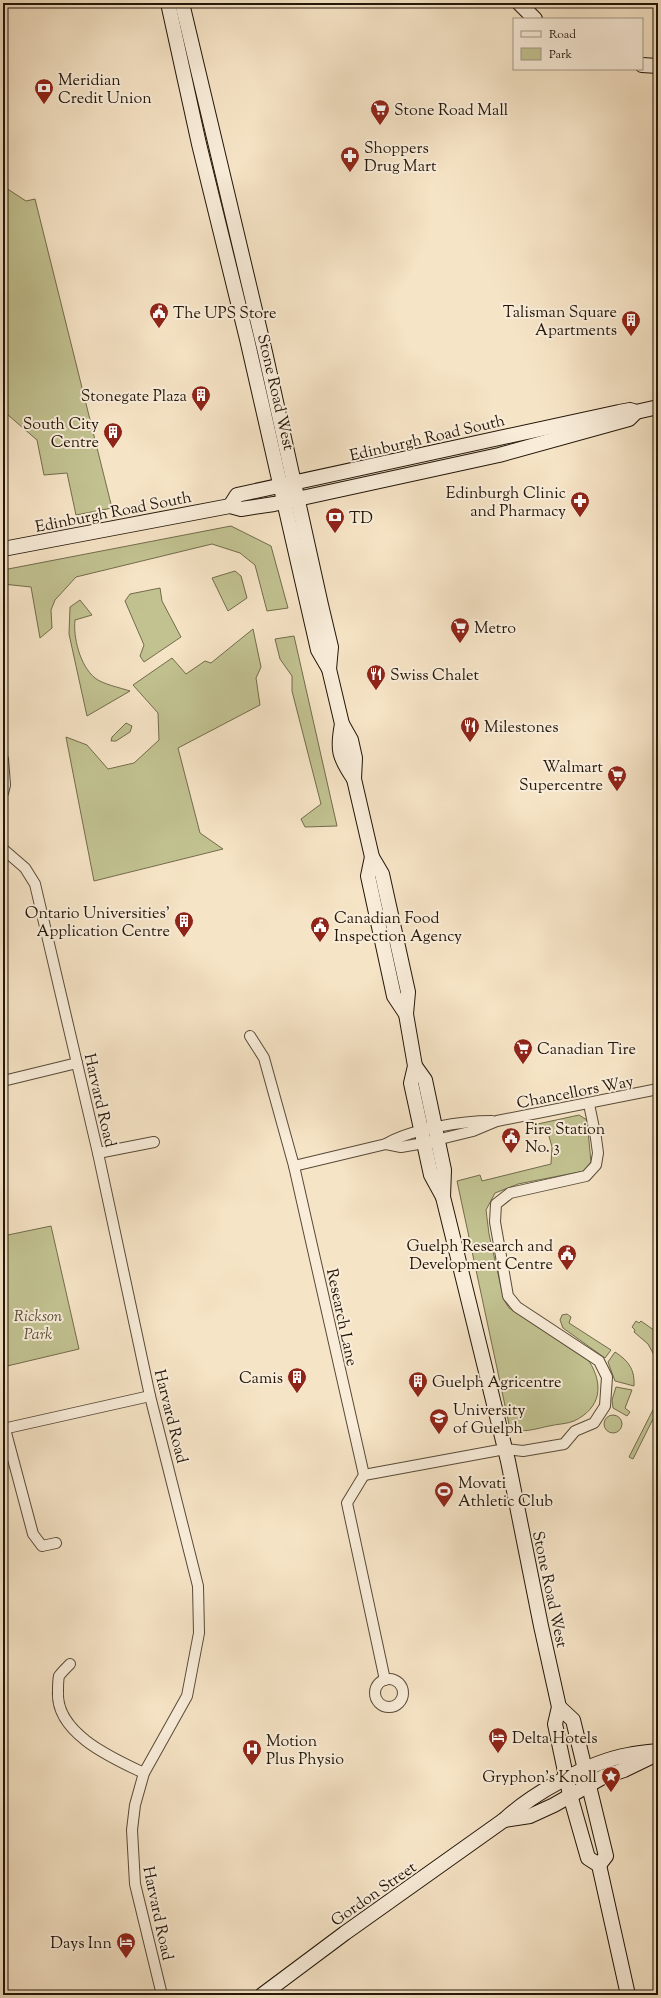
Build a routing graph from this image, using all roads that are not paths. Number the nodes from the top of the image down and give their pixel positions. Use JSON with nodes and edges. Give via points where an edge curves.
{"nodes":[{"id":1,"x":168,"y":3,"type":"edge"},
{"id":2,"x":182,"y":3,"type":"edge"},
{"id":3,"x":519,"y":3,"type":"edge"},
{"id":4,"x":534,"y":18,"type":"edge"},
{"id":5,"x":643,"y":65,"type":"edge"},
{"id":6,"x":658,"y":66,"type":"edge"},
{"id":7,"x":247,"y":339,"type":"junction"},
{"id":8,"x":265,"y":352,"type":"junction"},
{"id":9,"x":658,"y":407,"type":"edge"},
{"id":10,"x":636,"y":412,"type":"junction"},
{"id":11,"x":288,"y":485,"type":"junction"},
{"id":12,"x":291,"y":500,"type":"junction"},
{"id":13,"x":230,"y":506,"type":"junction"},
{"id":14,"x":3,"y":549,"type":"edge"},
{"id":15,"x":3,"y":759,"type":"edge"},
{"id":16,"x":3,"y":793,"type":"edge"},
{"id":17,"x":3,"y":849,"type":"edge"},
{"id":18,"x":250,"y":1036,"type":"dead end"},
{"id":19,"x":77,"y":1063,"type":"junction"},
{"id":20,"x":3,"y":1081,"type":"edge"},
{"id":21,"x":658,"y":1089,"type":"edge"},
{"id":22,"x":589,"y":1104,"type":"junction"},
{"id":23,"x":429,"y":1136,"type":"junction"},
{"id":24,"x":154,"y":1142,"type":"dead end"},
{"id":25,"x":98,"y":1153,"type":"junction"},
{"id":26,"x":294,"y":1166,"type":"junction"},
{"id":27,"x":150,"y":1396,"type":"junction"},
{"id":28,"x":4,"y":1429,"type":"edge"},
{"id":29,"x":505,"y":1449,"type":"junction"},
{"id":30,"x":364,"y":1475,"type":"junction"},
{"id":31,"x":56,"y":1543,"type":"dead end"},
{"id":32,"x":70,"y":1664,"type":"dead end"},
{"id":33,"x":385,"y":1680,"type":"dead end"},
{"id":34,"x":559,"y":1707,"type":"junction"},
{"id":35,"x":658,"y":1752,"type":"edge"},
{"id":36,"x":584,"y":1769,"type":"junction"},
{"id":37,"x":144,"y":1773,"type":"junction"},
{"id":38,"x":567,"y":1779,"type":"junction"},
{"id":39,"x":588,"y":1784,"type":"junction"},
{"id":40,"x":570,"y":1795,"type":"junction"},
{"id":41,"x":504,"y":1820,"type":"junction"},
{"id":42,"x":599,"y":1865,"type":"junction"},
{"id":43,"x":162,"y":1995,"type":"edge"},
{"id":44,"x":263,"y":1995,"type":"edge"},
{"id":45,"x":628,"y":1995,"type":"edge"}],
"edges":[{"from":1,"to":7,"type":"main road","name":"Stone Road West","via":[[199,144]]},
{"from":2,"to":8,"type":"main road","name":"Stone Road West"},
{"from":3,"to":4,"type":"main road"},
{"from":5,"to":6,"type":"main road"},
{"from":7,"to":8,"type":"main road"},
{"from":7,"to":11,"type":"main road","name":"Stone Road West"},
{"from":8,"to":11,"type":"main road","name":"Stone Road West"},
{"from":9,"to":10,"type":"main road","name":"Edinburgh Road South"},
{"from":10,"to":11,"type":"main road","name":"Edinburgh Road South","via":[[619,412]]},
{"from":10,"to":12,"type":"main road","name":"Edinburgh Road South","via":[[629,419],[499,455]]},
{"from":11,"to":12,"type":"main road","name":"Stone Road West"},
{"from":11,"to":13,"type":"main road","name":"Edinburgh Road South","via":[[237,496]]},
{"from":12,"to":13,"type":"main road","name":"Edinburgh Road South","via":[[241,509]]},
{"from":12,"to":23,"type":"main road","name":"Stone Road West","via":[[330,646],[329,669],[342,724],[338,743],[342,762],[354,779],[372,857],[382,874],[395,932],[408,992],[406,1014],[415,1066],[411,1083]]},
{"from":13,"to":14,"type":"main road","name":"Edinburgh Road South"},
{"from":15,"to":16,"type":"street"},
{"from":17,"to":19,"type":"street","name":"Harvard Road","via":[[25,868],[35,884]]},
{"from":18,"to":26,"type":"street","name":"Research Lane","via":[[264,1058]]},
{"from":19,"to":20,"type":"street"},
{"from":19,"to":25,"type":"street","name":"Harvard Road"},
{"from":21,"to":22,"type":"street","name":"Chancellors Way"},
{"from":22,"to":23,"type":"street","name":"Chancellors Way","via":[[497,1121],[473,1132]]},
{"from":22,"to":29,"type":"street","via":[[598,1153],[596,1165],[586,1176],[510,1193],[496,1204],[495,1222],[508,1296],[517,1307],[599,1361],[607,1376],[605,1406],[594,1423],[575,1431],[564,1444],[523,1452]]},
{"from":23,"to":26,"type":"street","via":[[399,1136],[386,1144]]},
{"from":23,"to":29,"type":"main road","name":"Stone Road West","via":[[431,1175],[443,1197]]},
{"from":24,"to":25,"type":"street"},
{"from":25,"to":27,"type":"street","name":"Harvard Road"},
{"from":26,"to":30,"type":"street","name":"Research Lane"},
{"from":27,"to":28,"type":"street"},
{"from":27,"to":37,"type":"street","name":"Harvard Road","via":[[198,1586],[199,1633],[187,1696]]},
{"from":28,"to":31,"type":"street","via":[[33,1534],[42,1546]]},
{"from":29,"to":30,"type":"street"},
{"from":29,"to":34,"type":"main road","name":"Stone Road West"},
{"from":30,"to":33,"type":"street","via":[[347,1503]]},
{"from":32,"to":37,"type":"street","via":[[59,1676],[57,1703],[65,1718],[92,1746]]},
{"from":34,"to":36,"type":"main road","via":[[573,1720]]},
{"from":34,"to":38,"type":"main road","name":"Stone Road West","via":[[555,1724]]},
{"from":35,"to":36,"type":"main road","name":"Gordon Street","via":[[626,1755]]},
{"from":35,"to":39,"type":"main road","name":"Gordon Street","via":[[624,1770]]},
{"from":36,"to":38,"type":"main road","name":"Gordon Street"},
{"from":36,"to":39,"type":"main road"},
{"from":37,"to":43,"type":"street","name":"Harvard Road","via":[[135,1805],[132,1862],[139,1906]]},
{"from":38,"to":40,"type":"main road","name":"Stone Road West"},
{"from":38,"to":41,"type":"main road","name":"Gordon Street","via":[[521,1804]]},
{"from":39,"to":40,"type":"main road","name":"Gordon Street"},
{"from":39,"to":42,"type":"main road","via":[[606,1856]]},
{"from":40,"to":41,"type":"main road","name":"Gordon Street","via":[[530,1816]]},
{"from":40,"to":42,"type":"main road","name":"Stone Road West","via":[[588,1858]]},
{"from":41,"to":44,"type":"main road","name":"Gordon Street"},
{"from":42,"to":45,"type":"main road"}]}
